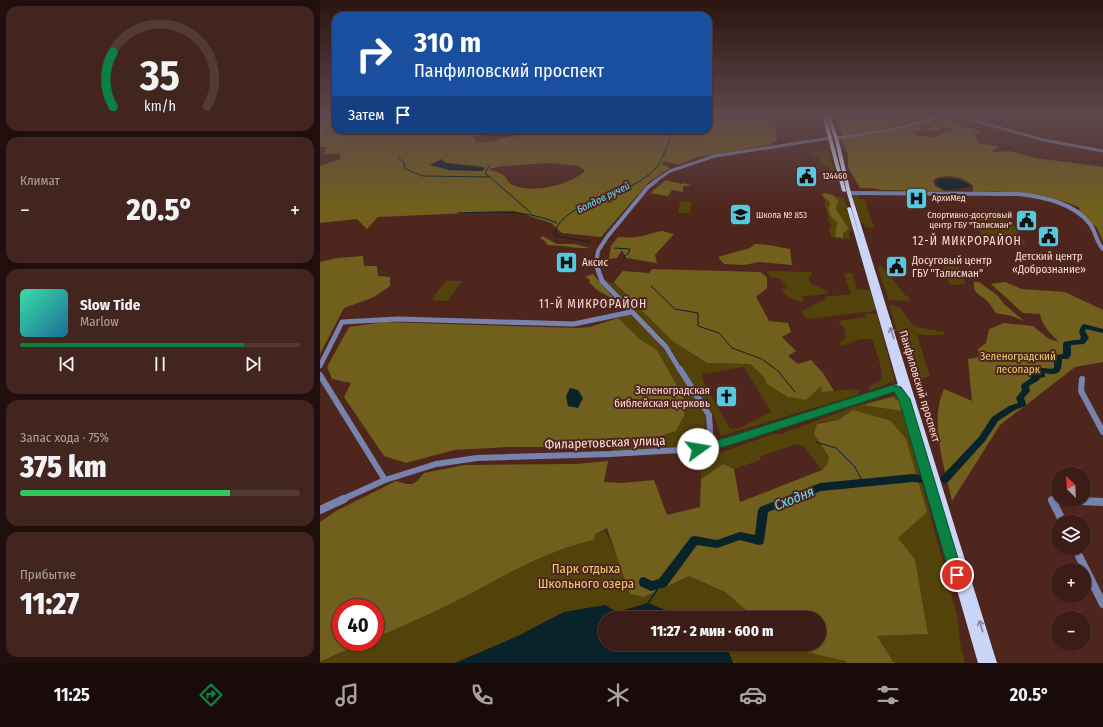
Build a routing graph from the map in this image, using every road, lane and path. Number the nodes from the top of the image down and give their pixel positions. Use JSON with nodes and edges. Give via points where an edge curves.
{"nodes":[{"id":1,"x":781,"y":146,"type":"edge"},
{"id":2,"x":832,"y":146,"type":"edge"},
{"id":3,"x":838,"y":146,"type":"edge"},
{"id":4,"x":1076,"y":146,"type":"edge"},
{"id":5,"x":1103,"y":151,"type":"edge"},
{"id":6,"x":848,"y":193,"type":"junction"},
{"id":7,"x":1103,"y":249,"type":"edge"},
{"id":8,"x":631,"y":312,"type":"junction"},
{"id":9,"x":320,"y":366,"type":"edge"},
{"id":10,"x":320,"y":375,"type":"edge"},
{"id":11,"x":898,"y":377,"type":"junction"},
{"id":12,"x":1082,"y":379,"type":"dead end"},
{"id":13,"x":906,"y":384,"type":"junction"},
{"id":14,"x":892,"y":388,"type":"junction"},
{"id":15,"x":904,"y":399,"type":"junction"},
{"id":16,"x":1103,"y":432,"type":"edge"},
{"id":17,"x":711,"y":447,"type":"junction"},
{"id":18,"x":385,"y":480,"type":"junction"},
{"id":19,"x":1103,"y":502,"type":"edge"},
{"id":20,"x":320,"y":510,"type":"edge"},
{"id":21,"x":1060,"y":515,"type":"edge"},
{"id":22,"x":1079,"y":555,"type":"edge"},
{"id":23,"x":1103,"y":604,"type":"edge"},
{"id":24,"x":983,"y":663,"type":"edge"},
{"id":25,"x":992,"y":663,"type":"edge"}],
"edges":[{"from":1,"to":8,"type":"street","via":[[707,158],[670,171],[648,187],[603,242],[597,254],[596,266],[600,278]]},
{"from":2,"to":11,"type":"main road","name":"Панфиловский проспект"},
{"from":3,"to":6,"type":"main road","name":"Панфиловский проспект"},
{"from":4,"to":5,"type":"street"},
{"from":6,"to":7,"type":"street","via":[[1019,194],[1039,197],[1062,204],[1076,212],[1091,225]]},
{"from":13,"to":6,"type":"main road","name":"Панфиловский проспект","one_way":true},
{"from":8,"to":9,"type":"street","via":[[574,324],[398,319],[342,322]]},
{"from":8,"to":17,"type":"street","via":[[666,347],[706,409],[711,418]]},
{"from":10,"to":18,"type":"street"},
{"from":11,"to":13,"type":"main road","name":"Панфиловский проспект"},
{"from":11,"to":14,"type":"street","via":[[898,384]]},
{"from":12,"to":16,"type":"street","via":[[1081,391]]},
{"from":13,"to":14,"type":"street","name":"Филаретовская улица"},
{"from":13,"to":15,"type":"main road","name":"Панфиловский проспект"},
{"from":25,"to":13,"type":"main road","name":"Панфиловский проспект","one_way":true},
{"from":14,"to":15,"type":"street","via":[[898,390]]},
{"from":14,"to":17,"type":"street","name":"Филаретовская улица"},
{"from":15,"to":24,"type":"main road","name":"Панфиловский проспект"},
{"from":17,"to":18,"type":"street","name":"Филаретовская улица","via":[[684,451],[477,458],[436,464]]},
{"from":18,"to":20,"type":"street","name":"Филаретовская улица"},
{"from":19,"to":21,"type":"street","via":[[1052,500]]},
{"from":22,"to":23,"type":"street"}]}
